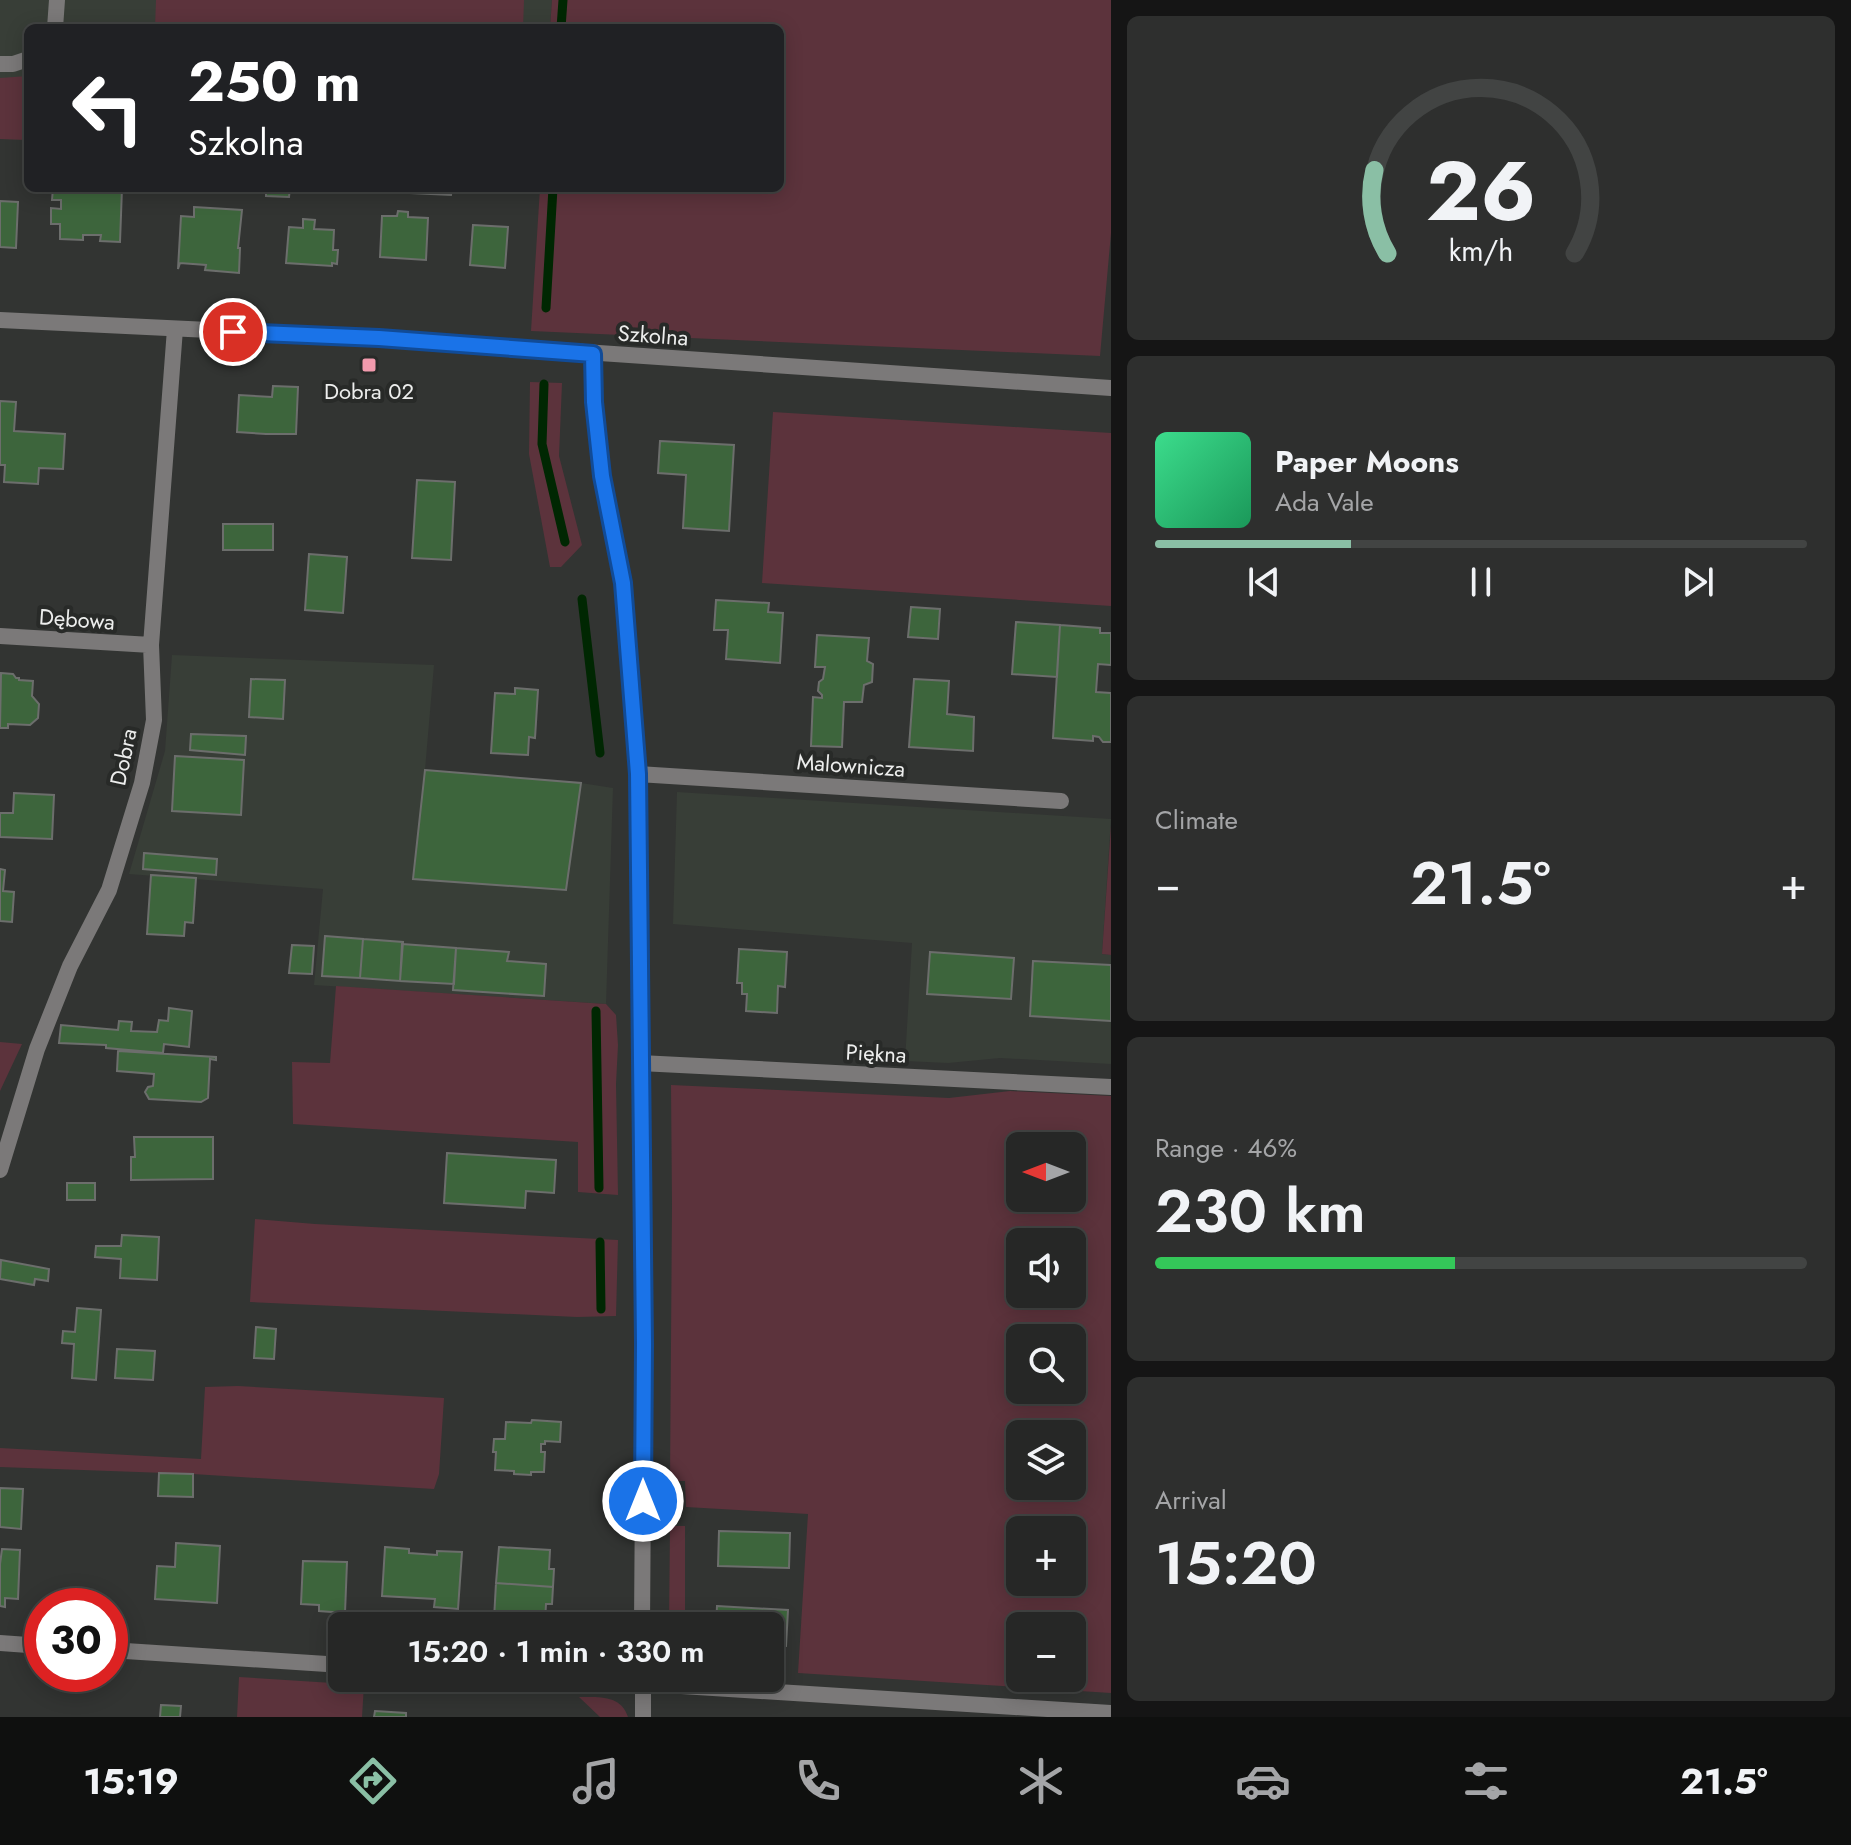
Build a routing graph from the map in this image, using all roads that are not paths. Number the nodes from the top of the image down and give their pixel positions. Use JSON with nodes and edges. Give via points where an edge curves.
{"nodes":[{"id":1,"x":57,"y":0,"type":"edge"},
{"id":2,"x":55,"y":24,"type":"edge"},
{"id":3,"x":24,"y":60,"type":"edge"},
{"id":4,"x":0,"y":64,"type":"edge"},
{"id":5,"x":0,"y":320,"type":"edge"},
{"id":6,"x":175,"y":329,"type":"junction"},
{"id":7,"x":593,"y":354,"type":"junction"},
{"id":8,"x":1111,"y":388,"type":"edge"},
{"id":9,"x":0,"y":636,"type":"edge"},
{"id":10,"x":151,"y":645,"type":"junction"},
{"id":11,"x":638,"y":774,"type":"junction"},
{"id":12,"x":1061,"y":801,"type":"dead end"},
{"id":13,"x":640,"y":1063,"type":"junction"},
{"id":14,"x":1111,"y":1087,"type":"edge"},
{"id":15,"x":0,"y":1170,"type":"edge"},
{"id":16,"x":642,"y":1612,"type":"edge"},
{"id":17,"x":0,"y":1643,"type":"edge"},
{"id":18,"x":24,"y":1645,"type":"edge"},
{"id":19,"x":128,"y":1651,"type":"edge"},
{"id":20,"x":328,"y":1664,"type":"edge"},
{"id":21,"x":784,"y":1691,"type":"edge"},
{"id":22,"x":643,"y":1692,"type":"edge"},
{"id":23,"x":1111,"y":1713,"type":"edge"},
{"id":24,"x":643,"y":1717,"type":"edge"}],
"edges":[{"from":1,"to":2,"type":"street"},
{"from":3,"to":4,"type":"street"},
{"from":5,"to":6,"type":"street","name":"Szkolna"},
{"from":6,"to":7,"type":"street","name":"Szkolna"},
{"from":6,"to":10,"type":"street","name":"Dobra"},
{"from":7,"to":8,"type":"street","name":"Szkolna"},
{"from":7,"to":11,"type":"street","via":[[602,476],[623,583]]},
{"from":9,"to":10,"type":"street","name":"Dębowa"},
{"from":10,"to":15,"type":"street","name":"Dobra","via":[[154,720],[142,783],[109,890],[70,966],[37,1049]]},
{"from":11,"to":12,"type":"street","name":"Malownicza"},
{"from":11,"to":13,"type":"street"},
{"from":13,"to":14,"type":"street","name":"Piękna"},
{"from":13,"to":16,"type":"street"},
{"from":17,"to":18,"type":"street"},
{"from":19,"to":20,"type":"street"},
{"from":21,"to":23,"type":"street"},
{"from":22,"to":24,"type":"street"}]}
